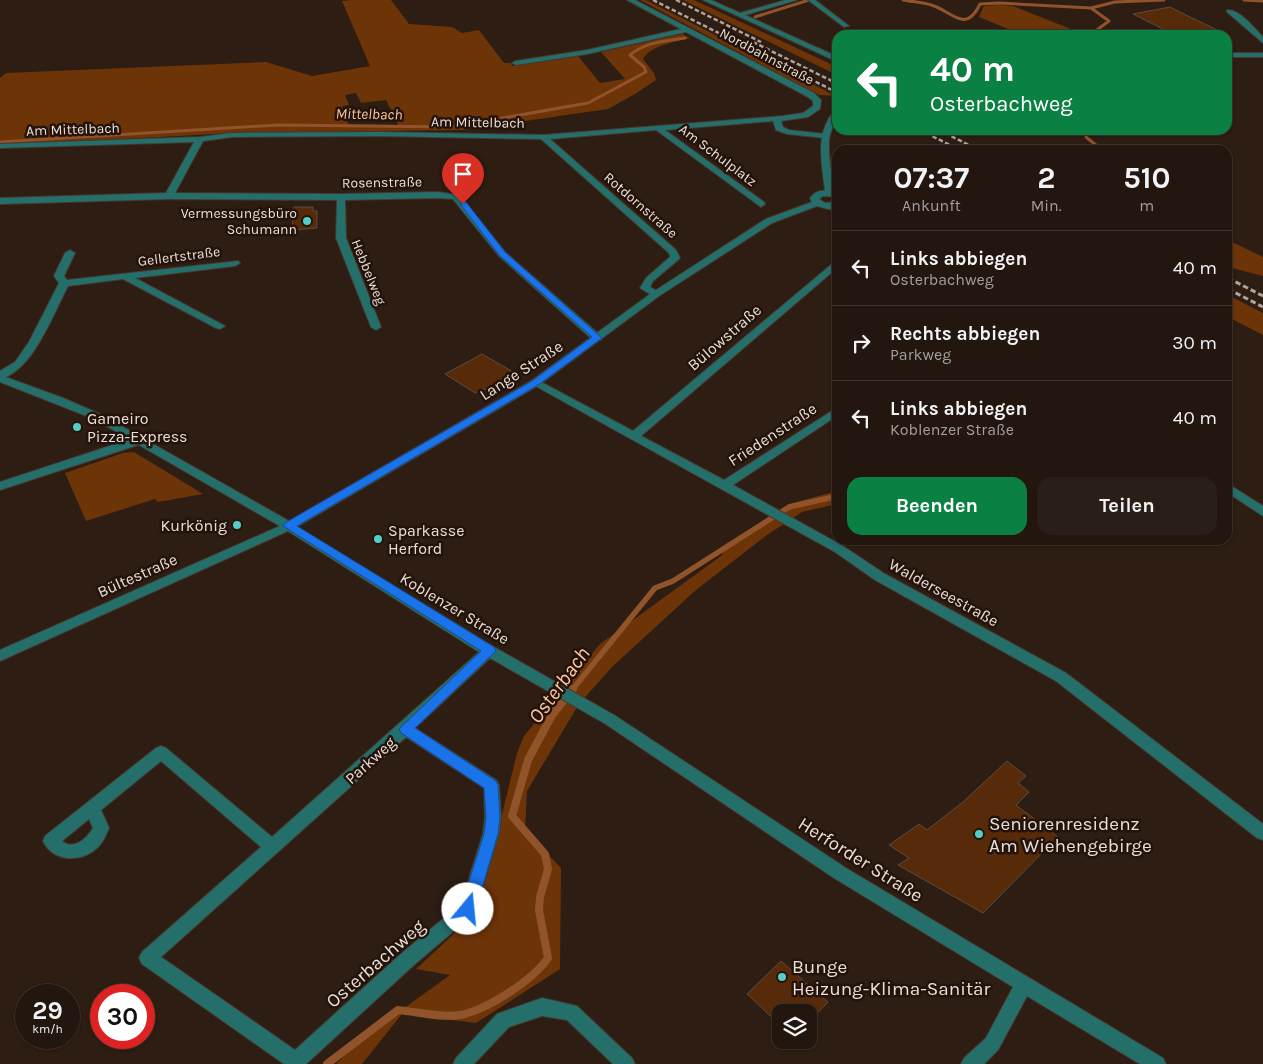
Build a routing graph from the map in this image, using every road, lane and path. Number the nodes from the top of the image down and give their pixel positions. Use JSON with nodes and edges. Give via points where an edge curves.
{"nodes":[{"id":1,"x":630,"y":0,"type":"edge"},
{"id":2,"x":706,"y":0,"type":"edge"},
{"id":3,"x":794,"y":0,"type":"edge"},
{"id":4,"x":812,"y":0,"type":"edge"},
{"id":5,"x":1229,"y":11,"type":"dead end"},
{"id":6,"x":739,"y":15,"type":"junction"},
{"id":7,"x":846,"y":26,"type":"dead end"},
{"id":8,"x":687,"y":30,"type":"junction"},
{"id":9,"x":1263,"y":41,"type":"edge"},
{"id":10,"x":1232,"y":55,"type":"edge"},
{"id":11,"x":1263,"y":55,"type":"edge"},
{"id":12,"x":832,"y":57,"type":"edge"},
{"id":13,"x":516,"y":62,"type":"dead end"},
{"id":14,"x":832,"y":117,"type":"edge"},
{"id":15,"x":776,"y":119,"type":"junction"},
{"id":16,"x":658,"y":128,"type":"junction"},
{"id":17,"x":825,"y":136,"type":"junction"},
{"id":18,"x":543,"y":137,"type":"junction"},
{"id":19,"x":200,"y":140,"type":"junction"},
{"id":20,"x":0,"y":146,"type":"edge"},
{"id":21,"x":832,"y":181,"type":"edge"},
{"id":22,"x":832,"y":194,"type":"edge"},
{"id":23,"x":169,"y":196,"type":"junction"},
{"id":24,"x":341,"y":197,"type":"junction"},
{"id":25,"x":0,"y":202,"type":"edge"},
{"id":26,"x":816,"y":202,"type":"junction"},
{"id":27,"x":761,"y":204,"type":"dead end"},
{"id":28,"x":832,"y":206,"type":"edge"},
{"id":29,"x":70,"y":253,"type":"dead end"},
{"id":30,"x":235,"y":263,"type":"dead end"},
{"id":31,"x":832,"y":267,"type":"edge"},
{"id":32,"x":126,"y":276,"type":"junction"},
{"id":33,"x":64,"y":284,"type":"junction"},
{"id":34,"x":656,"y":294,"type":"junction"},
{"id":35,"x":220,"y":326,"type":"dead end"},
{"id":36,"x":376,"y":327,"type":"dead end"},
{"id":37,"x":598,"y":338,"type":"junction"},
{"id":38,"x":0,"y":377,"type":"edge"},
{"id":39,"x":535,"y":383,"type":"junction"},
{"id":40,"x":832,"y":414,"type":"edge"},
{"id":41,"x":633,"y":437,"type":"junction"},
{"id":42,"x":140,"y":440,"type":"junction"},
{"id":43,"x":724,"y":485,"type":"junction"},
{"id":44,"x":0,"y":486,"type":"edge"},
{"id":45,"x":1232,"y":491,"type":"edge"},
{"id":46,"x":1263,"y":512,"type":"edge"},
{"id":47,"x":289,"y":526,"type":"junction"},
{"id":48,"x":489,"y":651,"type":"junction"},
{"id":49,"x":0,"y":656,"type":"edge"},
{"id":50,"x":548,"y":684,"type":"joint"},
{"id":51,"x":405,"y":729,"type":"junction"},
{"id":52,"x":92,"y":808,"type":"dead end"},
{"id":53,"x":1263,"y":832,"type":"edge"},
{"id":54,"x":272,"y":847,"type":"junction"},
{"id":55,"x":148,"y":958,"type":"joint"},
{"id":56,"x":1024,"y":984,"type":"junction"},
{"id":57,"x":462,"y":1064,"type":"edge"},
{"id":58,"x":626,"y":1064,"type":"edge"},
{"id":59,"x":970,"y":1064,"type":"edge"},
{"id":60,"x":1157,"y":1064,"type":"edge"}],
"edges":[{"from":1,"to":8,"type":"street","name":"Nordbahnstraße"},
{"from":2,"to":6,"type":"street"},
{"from":3,"to":6,"type":"street"},
{"from":4,"to":7,"type":"street"},
{"from":5,"to":9,"type":"street","via":[[1243,20]]},
{"from":6,"to":12,"type":"street"},
{"from":8,"to":13,"type":"street","via":[[587,52]]},
{"from":8,"to":15,"type":"street","name":"Nordbahnstraße","via":[[817,100],[817,107],[811,112]]},
{"from":10,"to":11,"type":"street"},
{"from":14,"to":17,"type":"street"},
{"from":15,"to":16,"type":"street","name":"Am Mittelbach"},
{"from":15,"to":17,"type":"street","via":[[779,128],[787,132]]},
{"from":16,"to":18,"type":"street","name":"Am Mittelbach"},
{"from":16,"to":27,"type":"street","name":"Am Schulplatz"},
{"from":17,"to":21,"type":"street"},
{"from":18,"to":19,"type":"street","name":"Am Mittelbach","via":[[232,135]]},
{"from":18,"to":34,"type":"street","name":"Rotdornstraße","via":[[673,252],[675,258],[649,280],[646,288]]},
{"from":19,"to":20,"type":"street","name":"Am Mittelbach"},
{"from":19,"to":23,"type":"street"},
{"from":22,"to":26,"type":"street","name":"Lange Straße","via":[[815,196]]},
{"from":23,"to":24,"type":"street","name":"Rosenstraße"},
{"from":23,"to":25,"type":"street","name":"Rosenstraße"},
{"from":24,"to":36,"type":"street","name":"Hebbelweg","via":[[340,238]]},
{"from":24,"to":37,"type":"street","name":"Rosenstraße","via":[[456,197],[502,254]]},
{"from":26,"to":28,"type":"street"},
{"from":26,"to":34,"type":"street","name":"Lange Straße","via":[[769,221]]},
{"from":29,"to":33,"type":"street","via":[[59,276]]},
{"from":30,"to":32,"type":"street","name":"Gellertstraße"},
{"from":31,"to":41,"type":"street","name":"Bülowstraße"},
{"from":32,"to":33,"type":"street","name":"Gellertstraße"},
{"from":32,"to":35,"type":"street","name":"Gellertstraße"},
{"from":33,"to":38,"type":"street","via":[[19,364]]},
{"from":34,"to":37,"type":"street","name":"Lange Straße"},
{"from":37,"to":39,"type":"street","name":"Lange Straße"},
{"from":38,"to":42,"type":"street","name":"Koblenzer Straße","via":[[98,417]]},
{"from":39,"to":41,"type":"street","name":"Walderseestraße"},
{"from":39,"to":47,"type":"street","name":"Lange Straße"},
{"from":40,"to":43,"type":"street","name":"Friedenstraße"},
{"from":41,"to":43,"type":"street","name":"Walderseestraße"},
{"from":42,"to":44,"type":"street"},
{"from":42,"to":47,"type":"street","name":"Koblenzer Straße"},
{"from":43,"to":53,"type":"street","name":"Walderseestraße","via":[[839,549],[880,577],[1061,677]]},
{"from":45,"to":46,"type":"street"},
{"from":47,"to":48,"type":"street","name":"Koblenzer Straße"},
{"from":47,"to":49,"type":"street","name":"Bültestraße"},
{"from":48,"to":50,"type":"street","name":"Koblenzer Straße"},
{"from":48,"to":51,"type":"street","name":"Parkweg"},
{"from":50,"to":56,"type":"street","name":"Herforder Straße","via":[[650,746],[840,873]]},
{"from":51,"to":54,"type":"street","name":"Parkweg"},
{"from":51,"to":55,"type":"street","name":"Osterbachweg","via":[[491,785],[491,834],[468,909],[459,918],[409,958],[295,1062]]},
{"from":52,"to":54,"type":"street","via":[[161,752]]},
{"from":54,"to":55,"type":"street","name":"Parkweg"},
{"from":56,"to":59,"type":"street","via":[[992,1044]]},
{"from":56,"to":60,"type":"street","name":"Herforder Straße"},
{"from":57,"to":58,"type":"street","via":[[503,1020],[542,1007],[571,1012]]}]}
